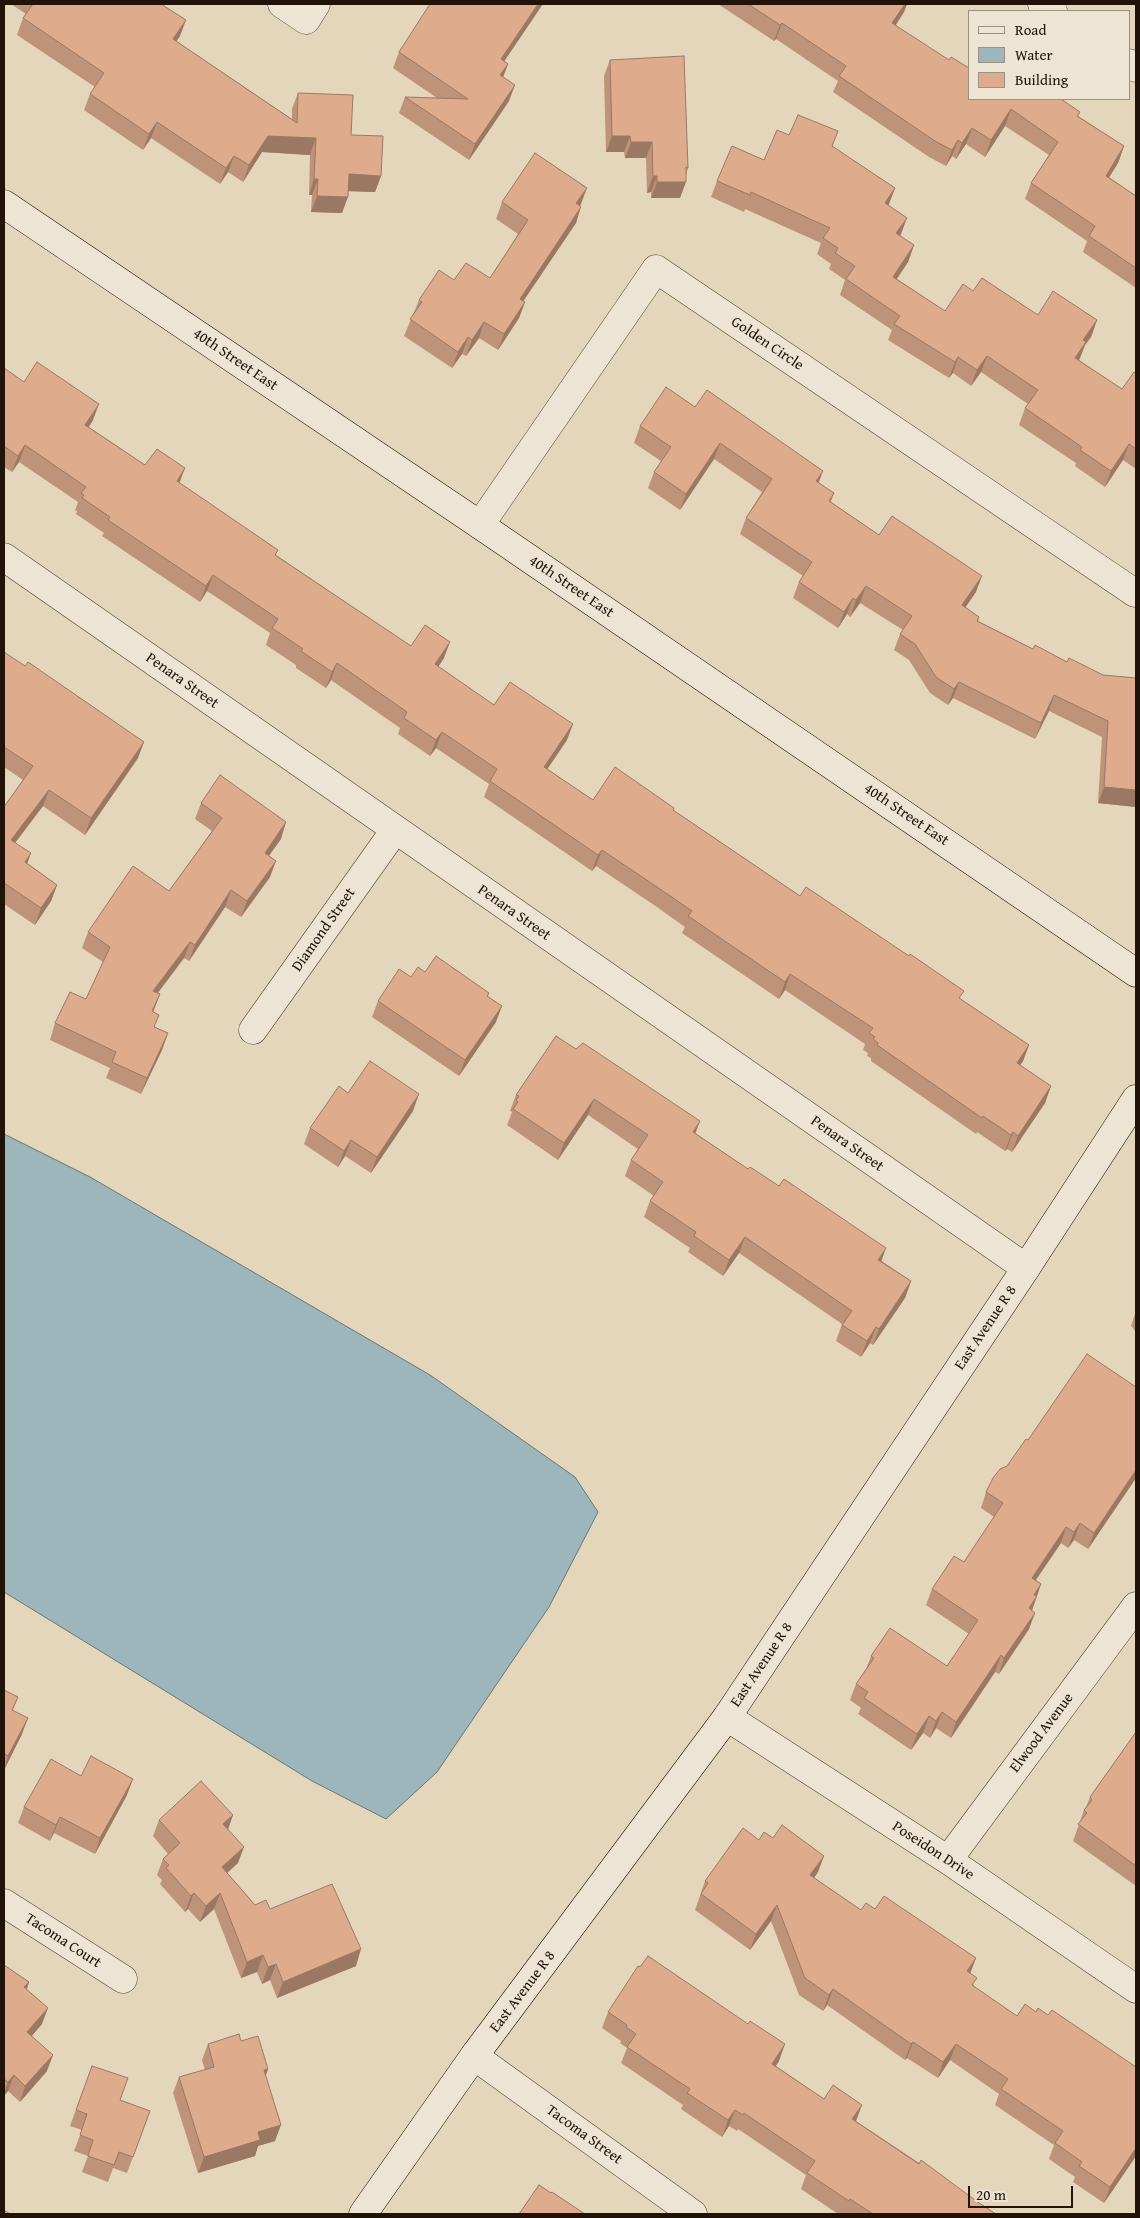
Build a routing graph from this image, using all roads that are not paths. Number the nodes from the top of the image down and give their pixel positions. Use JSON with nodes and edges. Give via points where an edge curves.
{"nodes":[{"id":1,"x":282,"y":4,"type":"edge"},
{"id":2,"x":311,"y":12,"type":"edge"},
{"id":3,"x":4,"y":204,"type":"edge"},
{"id":4,"x":480,"y":525,"type":"junction"},
{"id":5,"x":4,"y":556,"type":"edge"},
{"id":6,"x":1136,"y":592,"type":"edge"},
{"id":7,"x":395,"y":830,"type":"junction"},
{"id":8,"x":1136,"y":973,"type":"edge"},
{"id":9,"x":253,"y":1030,"type":"dead end"},
{"id":10,"x":1136,"y":1099,"type":"edge"},
{"id":11,"x":1026,"y":1268,"type":"junction"},
{"id":12,"x":1136,"y":1606,"type":"edge"},
{"id":13,"x":727,"y":1717,"type":"junction"},
{"id":14,"x":948,"y":1860,"type":"junction"},
{"id":15,"x":4,"y":1903,"type":"edge"},
{"id":16,"x":123,"y":1980,"type":"dead end"},
{"id":17,"x":1136,"y":1989,"type":"edge"},
{"id":18,"x":474,"y":2056,"type":"junction"},
{"id":19,"x":363,"y":2214,"type":"edge"},
{"id":20,"x":693,"y":2214,"type":"edge"}],
"edges":[{"from":1,"to":2,"type":"street"},
{"from":3,"to":4,"type":"street","name":"40th Street East"},
{"from":4,"to":6,"type":"street","name":"Golden Circle","via":[[656,269]]},
{"from":4,"to":8,"type":"street","name":"40th Street East"},
{"from":5,"to":7,"type":"street","name":"Penara Street"},
{"from":7,"to":9,"type":"street","name":"Diamond Street"},
{"from":7,"to":11,"type":"street","name":"Penara Street"},
{"from":10,"to":11,"type":"street","name":"East Avenue R 8"},
{"from":11,"to":13,"type":"street","name":"East Avenue R 8"},
{"from":12,"to":14,"type":"street","name":"Elwood Avenue"},
{"from":13,"to":14,"type":"street","name":"Poseidon Drive"},
{"from":13,"to":18,"type":"street","name":"East Avenue R 8"},
{"from":14,"to":17,"type":"street","name":"Poseidon Drive"},
{"from":15,"to":16,"type":"street","name":"Tacoma Court"},
{"from":18,"to":19,"type":"street","name":"East Avenue R 8"},
{"from":18,"to":20,"type":"street","name":"Tacoma Street"}]}
